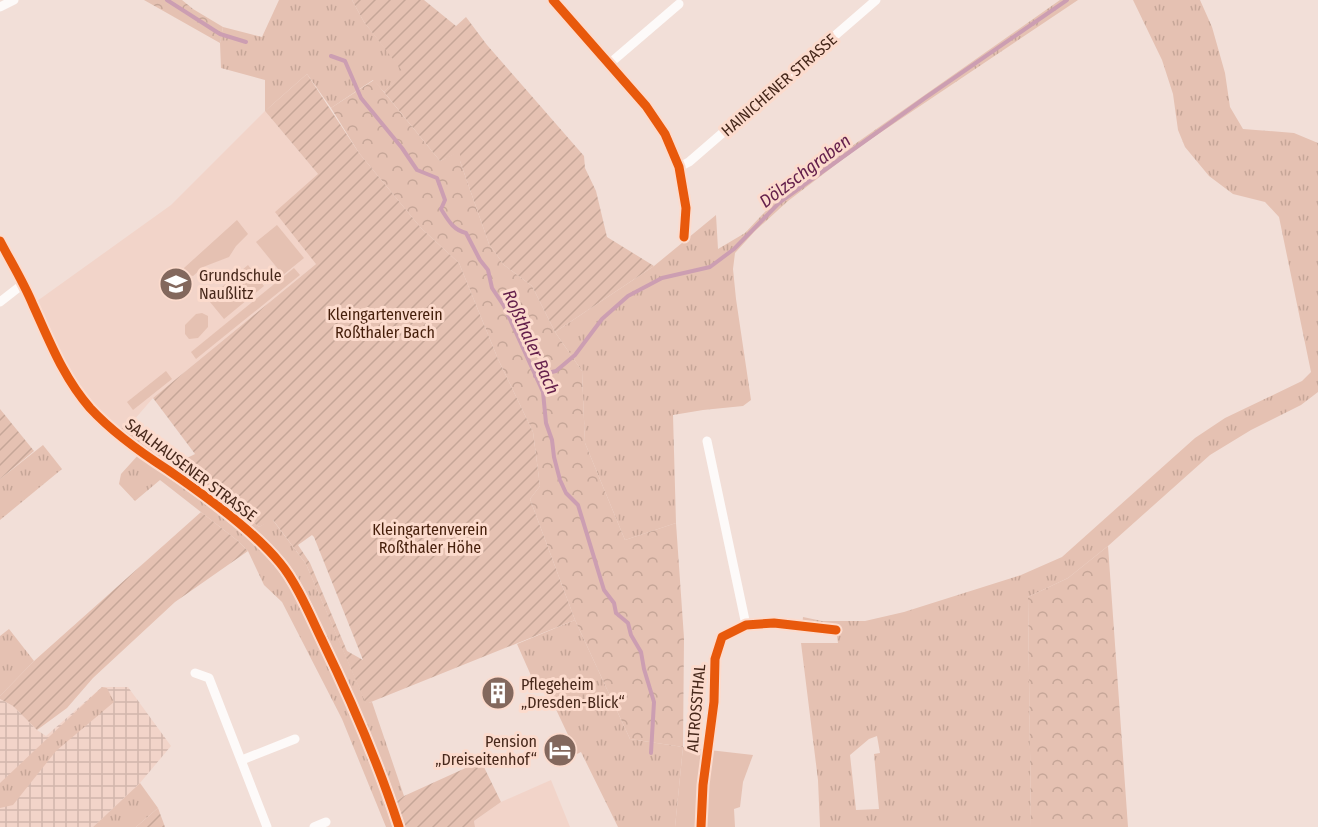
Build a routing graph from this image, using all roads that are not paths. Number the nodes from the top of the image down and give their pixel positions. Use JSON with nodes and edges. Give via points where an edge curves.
{"nodes":[{"id":1,"x":14,"y":0,"type":"edge"},
{"id":2,"x":553,"y":0,"type":"edge"},
{"id":3,"x":876,"y":0,"type":"edge"},
{"id":4,"x":679,"y":4,"type":"dead end"},
{"id":5,"x":0,"y":6,"type":"edge"},
{"id":6,"x":609,"y":64,"type":"junction"},
{"id":7,"x":679,"y":166,"type":"junction"},
{"id":8,"x":684,"y":237,"type":"dead end"},
{"id":9,"x":0,"y":241,"type":"edge"},
{"id":10,"x":23,"y":284,"type":"junction"},
{"id":11,"x":0,"y":302,"type":"edge"},
{"id":12,"x":707,"y":441,"type":"dead end"},
{"id":13,"x":746,"y":625,"type":"junction"},
{"id":14,"x":836,"y":630,"type":"dead end"},
{"id":15,"x":195,"y":673,"type":"dead end"},
{"id":16,"x":295,"y":739,"type":"dead end"},
{"id":17,"x":242,"y":760,"type":"junction"},
{"id":18,"x":326,"y":822,"type":"dead end"},
{"id":19,"x":267,"y":827,"type":"edge"},
{"id":20,"x":314,"y":827,"type":"edge"},
{"id":21,"x":399,"y":827,"type":"edge"},
{"id":22,"x":701,"y":827,"type":"edge"}],
"edges":[{"from":1,"to":5,"type":"street"},
{"from":2,"to":6,"type":"street"},
{"from":3,"to":7,"type":"street","name":"HAINICHENER STRASSE","via":[[689,162]]},
{"from":4,"to":6,"type":"street"},
{"from":6,"to":7,"type":"street","via":[[646,106],[665,134]]},
{"from":7,"to":8,"type":"street","via":[[686,208]]},
{"from":9,"to":10,"type":"street","name":"SAALHAUSENER STRASSE"},
{"from":10,"to":11,"type":"street"},
{"from":10,"to":21,"type":"street","name":"SAALHAUSENER STRASSE","via":[[55,357],[90,408],[141,453],[253,535],[281,564],[307,609],[378,763]]},
{"from":12,"to":13,"type":"street"},
{"from":13,"to":14,"type":"street","name":"ALTROSSTHAL","via":[[774,623]]},
{"from":13,"to":22,"type":"street","name":"ALTROSSTHAL","via":[[722,637],[715,659]]},
{"from":15,"to":17,"type":"street","via":[[209,678]]},
{"from":16,"to":17,"type":"street"},
{"from":17,"to":19,"type":"street"},
{"from":18,"to":20,"type":"street"}]}
